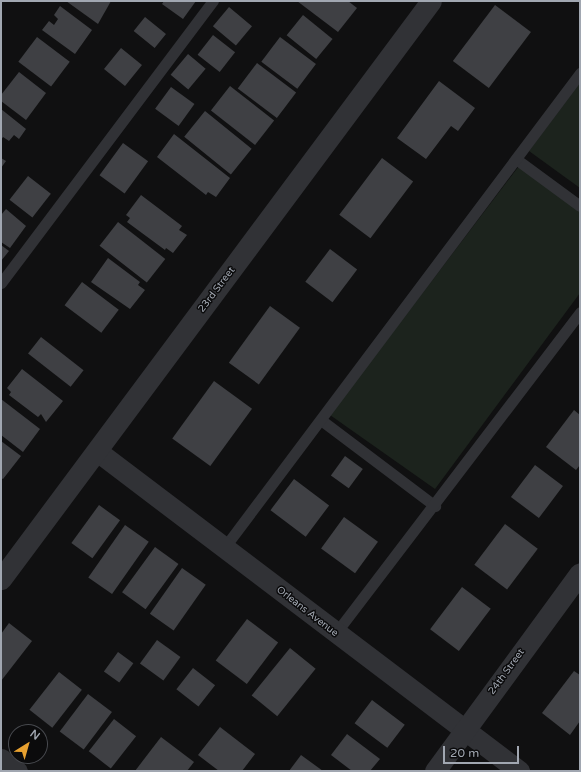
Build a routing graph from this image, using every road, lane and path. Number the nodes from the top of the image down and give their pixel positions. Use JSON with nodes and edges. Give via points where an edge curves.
{"nodes":[{"id":1,"x":213,"y":1,"type":"edge"},
{"id":2,"x":431,"y":1,"type":"edge"},
{"id":3,"x":580,"y":73,"type":"edge"},
{"id":4,"x":516,"y":159,"type":"junction"},
{"id":5,"x":580,"y":206,"type":"edge"},
{"id":6,"x":1,"y":283,"type":"edge"},
{"id":7,"x":580,"y":312,"type":"edge"},
{"id":8,"x":321,"y":420,"type":"junction"},
{"id":9,"x":97,"y":451,"type":"junction"},
{"id":10,"x":435,"y":506,"type":"junction"},
{"id":11,"x":224,"y":548,"type":"junction"},
{"id":12,"x":580,"y":573,"type":"edge"},
{"id":13,"x":1,"y":579,"type":"edge"},
{"id":14,"x":336,"y":634,"type":"junction"},
{"id":15,"x":465,"y":730,"type":"junction"},
{"id":16,"x":1,"y":759,"type":"edge"},
{"id":17,"x":17,"y":771,"type":"edge"},
{"id":18,"x":435,"y":771,"type":"edge"},
{"id":19,"x":519,"y":771,"type":"edge"}],
"edges":[{"from":1,"to":6,"type":"lane"},
{"from":2,"to":9,"type":"street","name":"23rd Street"},
{"from":3,"to":4,"type":"lane"},
{"from":4,"to":5,"type":"lane"},
{"from":4,"to":8,"type":"lane"},
{"from":7,"to":10,"type":"lane"},
{"from":8,"to":10,"type":"lane"},
{"from":8,"to":11,"type":"lane"},
{"from":9,"to":11,"type":"street","name":"Orleans Avenue"},
{"from":9,"to":13,"type":"street","name":"23rd Street"},
{"from":10,"to":14,"type":"lane"},
{"from":11,"to":14,"type":"street","name":"Orleans Avenue"},
{"from":12,"to":15,"type":"street","name":"24th Street"},
{"from":14,"to":15,"type":"street","name":"Orleans Avenue"},
{"from":15,"to":18,"type":"street","name":"24th Street"},
{"from":15,"to":19,"type":"street","name":"Orleans Avenue"},
{"from":16,"to":17,"type":"street"}]}
